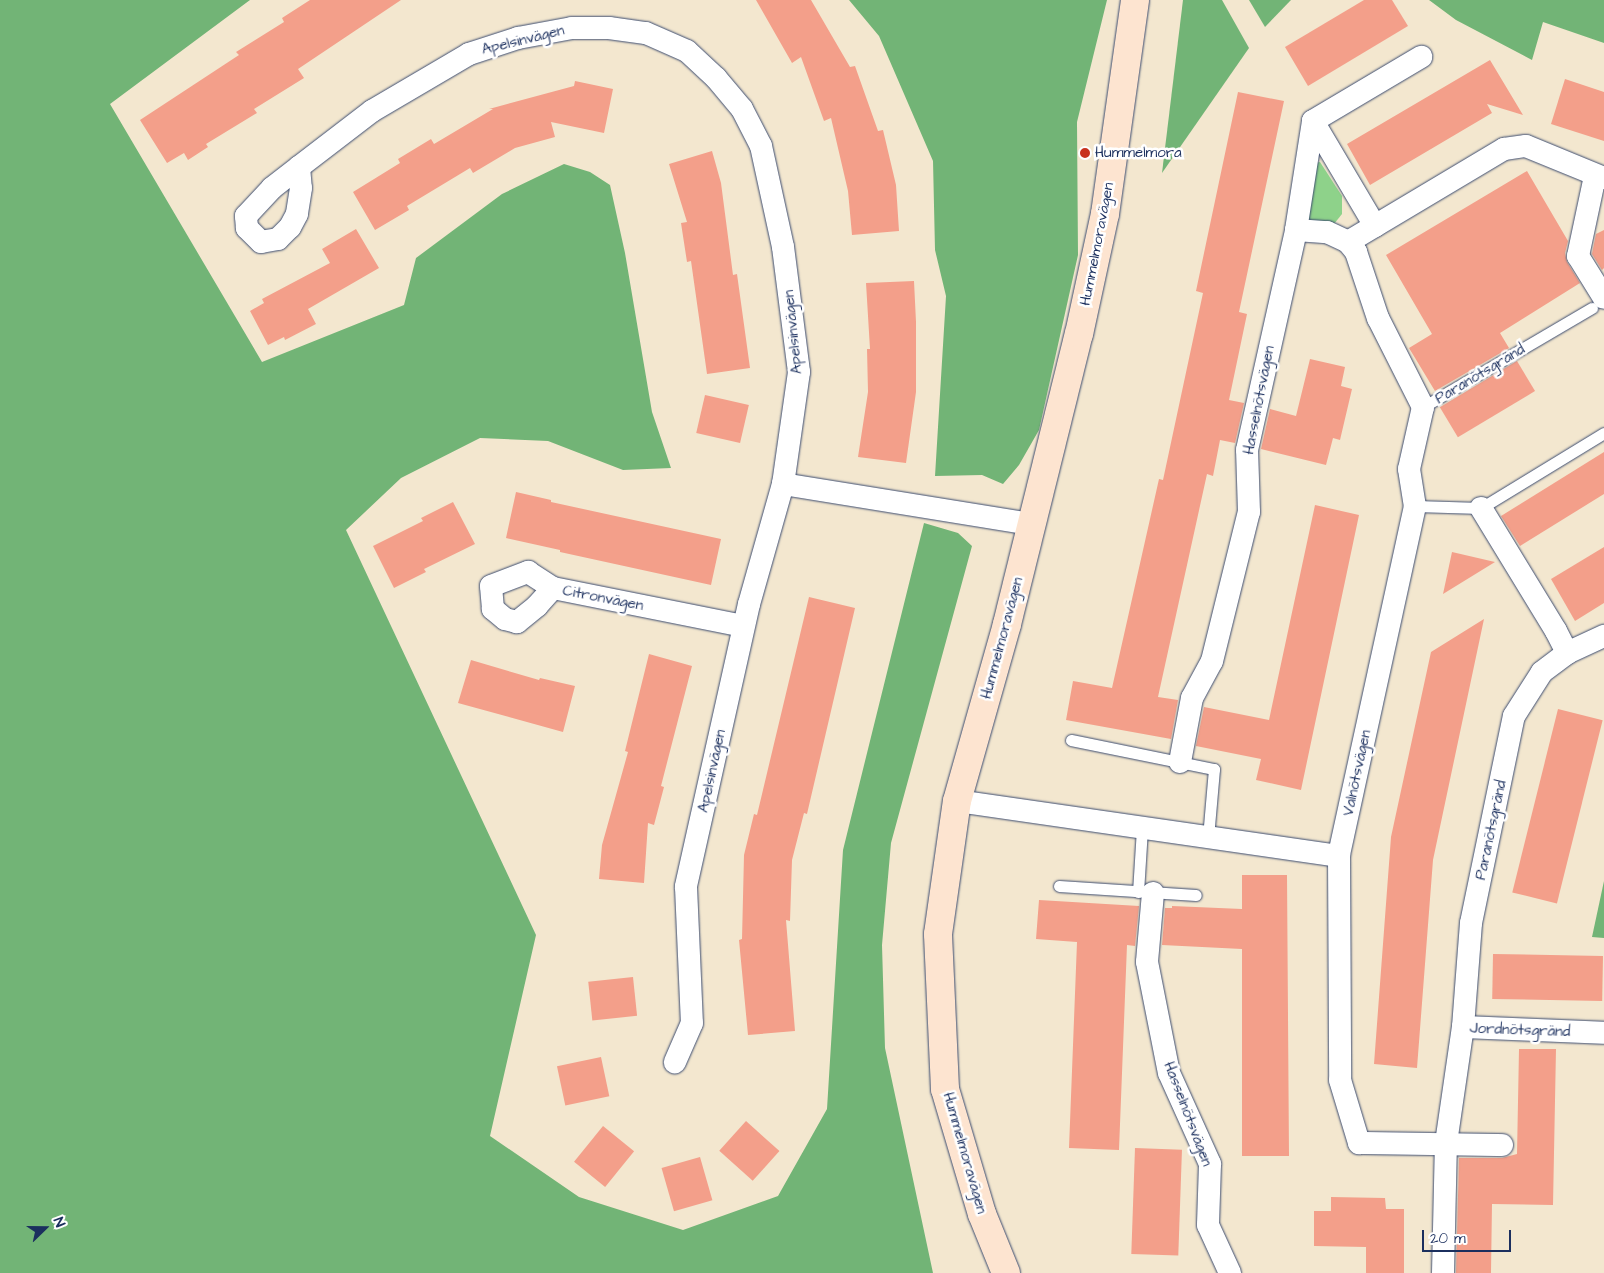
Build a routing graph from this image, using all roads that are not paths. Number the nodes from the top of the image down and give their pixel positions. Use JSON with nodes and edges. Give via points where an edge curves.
{"nodes":[{"id":1,"x":1135,"y":0,"type":"edge"},
{"id":2,"x":1421,"y":57,"type":"dead end"},
{"id":3,"x":1313,"y":121,"type":"junction"},
{"id":4,"x":299,"y":167,"type":"junction"},
{"id":5,"x":1600,"y":177,"type":"edge"},
{"id":6,"x":1375,"y":226,"type":"junction"},
{"id":7,"x":1296,"y":230,"type":"junction"},
{"id":8,"x":1348,"y":242,"type":"junction"},
{"id":9,"x":1598,"y":303,"type":"edge"},
{"id":10,"x":1423,"y":407,"type":"junction"},
{"id":11,"x":1604,"y":433,"type":"edge"},
{"id":12,"x":783,"y":484,"type":"junction"},
{"id":13,"x":1415,"y":506,"type":"junction"},
{"id":14,"x":1481,"y":508,"type":"junction"},
{"id":15,"x":1030,"y":524,"type":"junction"},
{"id":16,"x":552,"y":588,"type":"junction"},
{"id":17,"x":743,"y":626,"type":"junction"},
{"id":18,"x":1604,"y":636,"type":"edge"},
{"id":19,"x":1567,"y":653,"type":"junction"},
{"id":20,"x":1071,"y":740,"type":"dead end"},
{"id":21,"x":1180,"y":762,"type":"junction"},
{"id":22,"x":957,"y":801,"type":"junction"},
{"id":23,"x":1142,"y":828,"type":"junction"},
{"id":24,"x":1208,"y":838,"type":"junction"},
{"id":25,"x":1339,"y":856,"type":"junction"},
{"id":26,"x":1059,"y":886,"type":"dead end"},
{"id":27,"x":1145,"y":892,"type":"junction"},
{"id":28,"x":1196,"y":896,"type":"dead end"},
{"id":29,"x":1463,"y":1027,"type":"junction"},
{"id":30,"x":1604,"y":1033,"type":"edge"},
{"id":31,"x":676,"y":1062,"type":"dead end"},
{"id":32,"x":1446,"y":1143,"type":"junction"},
{"id":33,"x":1502,"y":1145,"type":"dead end"},
{"id":34,"x":1006,"y":1273,"type":"edge"},
{"id":35,"x":1230,"y":1273,"type":"edge"},
{"id":36,"x":1443,"y":1273,"type":"edge"}],
"edges":[{"from":1,"to":15,"type":"street","name":"Hummelmoravägen","via":[[1105,214],[1079,334]]},
{"from":2,"to":3,"type":"street"},
{"from":3,"to":6,"type":"street"},
{"from":3,"to":7,"type":"street","name":"Hasselnötsvägen"},
{"from":4,"to":4,"type":"street","name":"Apelsinvägen","via":[[272,188],[246,216],[246,228],[261,242],[278,239],[297,214]]},
{"from":4,"to":12,"type":"street","name":"Apelsinvägen","via":[[372,111],[469,54],[518,38],[572,28],[609,28],[646,33],[687,51],[742,108],[761,146],[783,247],[799,372]]},
{"from":5,"to":6,"type":"street","name":"Paranötsgränd","via":[[1526,146],[1504,149]]},
{"from":5,"to":9,"type":"street","name":"Paranötsgränd","via":[[1578,256]]},
{"from":6,"to":8,"type":"street","name":"Paranötsgränd"},
{"from":7,"to":8,"type":"street","via":[[1327,232]]},
{"from":7,"to":21,"type":"street","name":"Hasselnötsvägen","via":[[1247,450],[1249,512],[1212,661],[1192,698]]},
{"from":8,"to":10,"type":"street","name":"Paranötsgränd","via":[[1356,252],[1378,318]]},
{"from":9,"to":10,"type":"lane","name":"Paranötsgränd"},
{"from":10,"to":13,"type":"street","name":"Valnötsvägen","via":[[1409,469]]},
{"from":11,"to":14,"type":"lane"},
{"from":12,"to":15,"type":"street"},
{"from":12,"to":17,"type":"street","name":"Apelsinvägen"},
{"from":13,"to":14,"type":"lane"},
{"from":13,"to":25,"type":"street","name":"Valnötsvägen"},
{"from":14,"to":19,"type":"street"},
{"from":15,"to":22,"type":"street","name":"Hummelmoravägen","via":[[1007,624]]},
{"from":16,"to":16,"type":"street","name":"Citronvägen","via":[[528,572],[491,586],[493,609],[505,619],[517,622],[538,606]]},
{"from":16,"to":17,"type":"street","name":"Citronvägen"},
{"from":17,"to":31,"type":"street","name":"Apelsinvägen","via":[[686,887],[692,1023]]},
{"from":18,"to":19,"type":"street","name":"Paranötsgränd"},
{"from":19,"to":29,"type":"street","name":"Paranötsgränd","via":[[1542,672],[1514,716],[1471,924]]},
{"from":20,"to":21,"type":"lane"},
{"from":21,"to":24,"type":"lane","via":[[1214,769]]},
{"from":22,"to":23,"type":"street"},
{"from":22,"to":34,"type":"street","name":"Hummelmoravägen","via":[[938,934],[946,1089],[982,1214]]},
{"from":23,"to":24,"type":"street"},
{"from":23,"to":27,"type":"lane","name":"Hasselnötsvägen"},
{"from":24,"to":25,"type":"street"},
{"from":25,"to":32,"type":"street","name":"Valnötsvägen","via":[[1340,1080],[1359,1143]]},
{"from":26,"to":27,"type":"lane"},
{"from":27,"to":28,"type":"lane"},
{"from":27,"to":35,"type":"street","name":"Hasselnötsvägen","via":[[1147,962],[1169,1073],[1210,1164],[1208,1225]]},
{"from":29,"to":30,"type":"street","name":"Jordnötsgränd"},
{"from":29,"to":32,"type":"street","name":"Jordnötsgränd"},
{"from":32,"to":33,"type":"street"},
{"from":32,"to":36,"type":"street","name":"Jordnötsgränd"}]}
